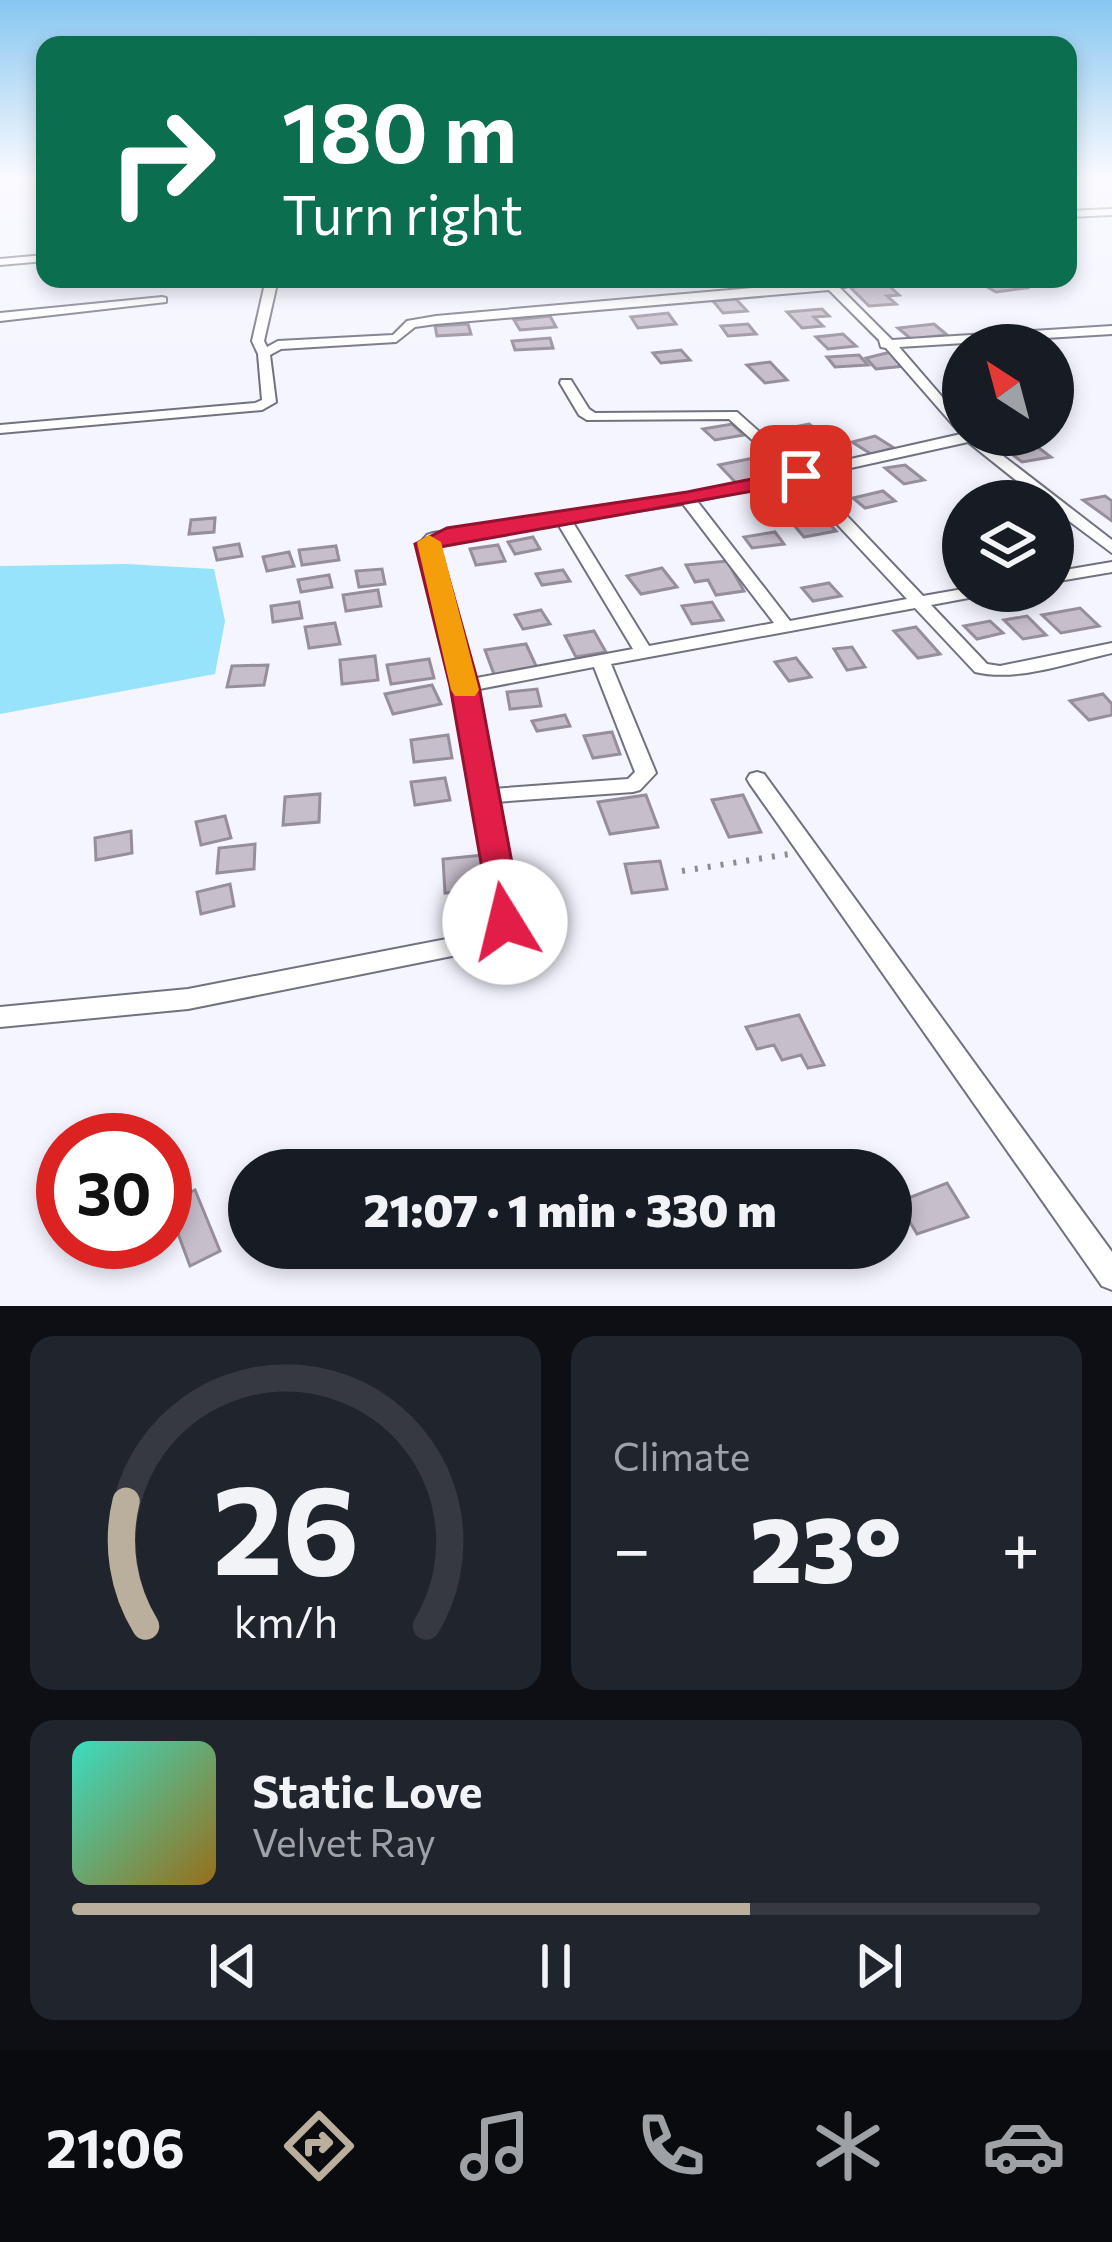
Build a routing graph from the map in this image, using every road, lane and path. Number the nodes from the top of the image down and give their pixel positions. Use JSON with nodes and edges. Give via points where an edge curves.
{"nodes":[{"id":1,"x":36,"y":259,"type":"edge"},
{"id":2,"x":0,"y":262,"type":"edge"},
{"id":3,"x":270,"y":288,"type":"edge"},
{"id":4,"x":809,"y":288,"type":"edge"},
{"id":5,"x":834,"y":288,"type":"edge"},
{"id":6,"x":162,"y":299,"type":"dead end"},
{"id":7,"x":0,"y":317,"type":"edge"},
{"id":8,"x":1112,"y":330,"type":"edge"},
{"id":9,"x":885,"y":344,"type":"junction"},
{"id":10,"x":264,"y":354,"type":"junction"},
{"id":11,"x":566,"y":383,"type":"dead end"},
{"id":12,"x":942,"y":403,"type":"edge"},
{"id":13,"x":0,"y":429,"type":"edge"},
{"id":14,"x":942,"y":440,"type":"edge"},
{"id":15,"x":994,"y":456,"type":"edge"},
{"id":16,"x":801,"y":476,"type":"junction"},
{"id":17,"x":1024,"y":480,"type":"edge"},
{"id":18,"x":687,"y":499,"type":"junction"},
{"id":19,"x":562,"y":518,"type":"junction"},
{"id":20,"x":1074,"y":519,"type":"edge"},
{"id":21,"x":1112,"y":548,"type":"edge"},
{"id":22,"x":1112,"y":567,"type":"edge"},
{"id":23,"x":1074,"y":574,"type":"edge"},
{"id":24,"x":942,"y":598,"type":"edge"},
{"id":25,"x":921,"y":602,"type":"junction"},
{"id":26,"x":786,"y":627,"type":"junction"},
{"id":27,"x":1112,"y":648,"type":"edge"},
{"id":28,"x":644,"y":652,"type":"junction"},
{"id":29,"x":601,"y":661,"type":"junction"},
{"id":30,"x":464,"y":686,"type":"junction"},
{"id":31,"x":757,"y":779,"type":"dead end"},
{"id":32,"x":486,"y":796,"type":"junction"},
{"id":33,"x":808,"y":851,"type":"junction"},
{"id":34,"x":682,"y":871,"type":"dead end"},
{"id":35,"x":0,"y":1017,"type":"edge"},
{"id":36,"x":1112,"y":1276,"type":"edge"}],
"edges":[{"from":1,"to":2,"type":"street"},
{"from":3,"to":10,"type":"street","via":[[258,341]]},
{"from":4,"to":10,"type":"street","via":[[436,320],[411,324],[396,338],[278,345]]},
{"from":5,"to":9,"type":"street"},
{"from":6,"to":7,"type":"street"},
{"from":8,"to":9,"type":"street"},
{"from":9,"to":12,"type":"street"},
{"from":10,"to":13,"type":"street","via":[[269,402],[257,407]]},
{"from":11,"to":16,"type":"street","via":[[592,417],[732,415]]},
{"from":14,"to":16,"type":"street"},
{"from":15,"to":17,"type":"street"},
{"from":16,"to":18,"type":"street"},
{"from":16,"to":25,"type":"street"},
{"from":18,"to":19,"type":"street"},
{"from":18,"to":26,"type":"street"},
{"from":19,"to":28,"type":"street"},
{"from":19,"to":30,"type":"street","via":[[427,544]]},
{"from":20,"to":21,"type":"street"},
{"from":22,"to":23,"type":"street"},
{"from":24,"to":25,"type":"street"},
{"from":25,"to":26,"type":"street"},
{"from":25,"to":27,"type":"street","via":[[982,668]]},
{"from":26,"to":28,"type":"street"},
{"from":28,"to":29,"type":"street"},
{"from":29,"to":30,"type":"street"},
{"from":29,"to":32,"type":"street","via":[[646,773],[632,785]]},
{"from":30,"to":32,"type":"street"},
{"from":31,"to":33,"type":"street"},
{"from":32,"to":35,"type":"street","via":[[505,922],[462,945],[188,999]]},
{"from":33,"to":34,"type":"path"},
{"from":33,"to":36,"type":"street"}]}
